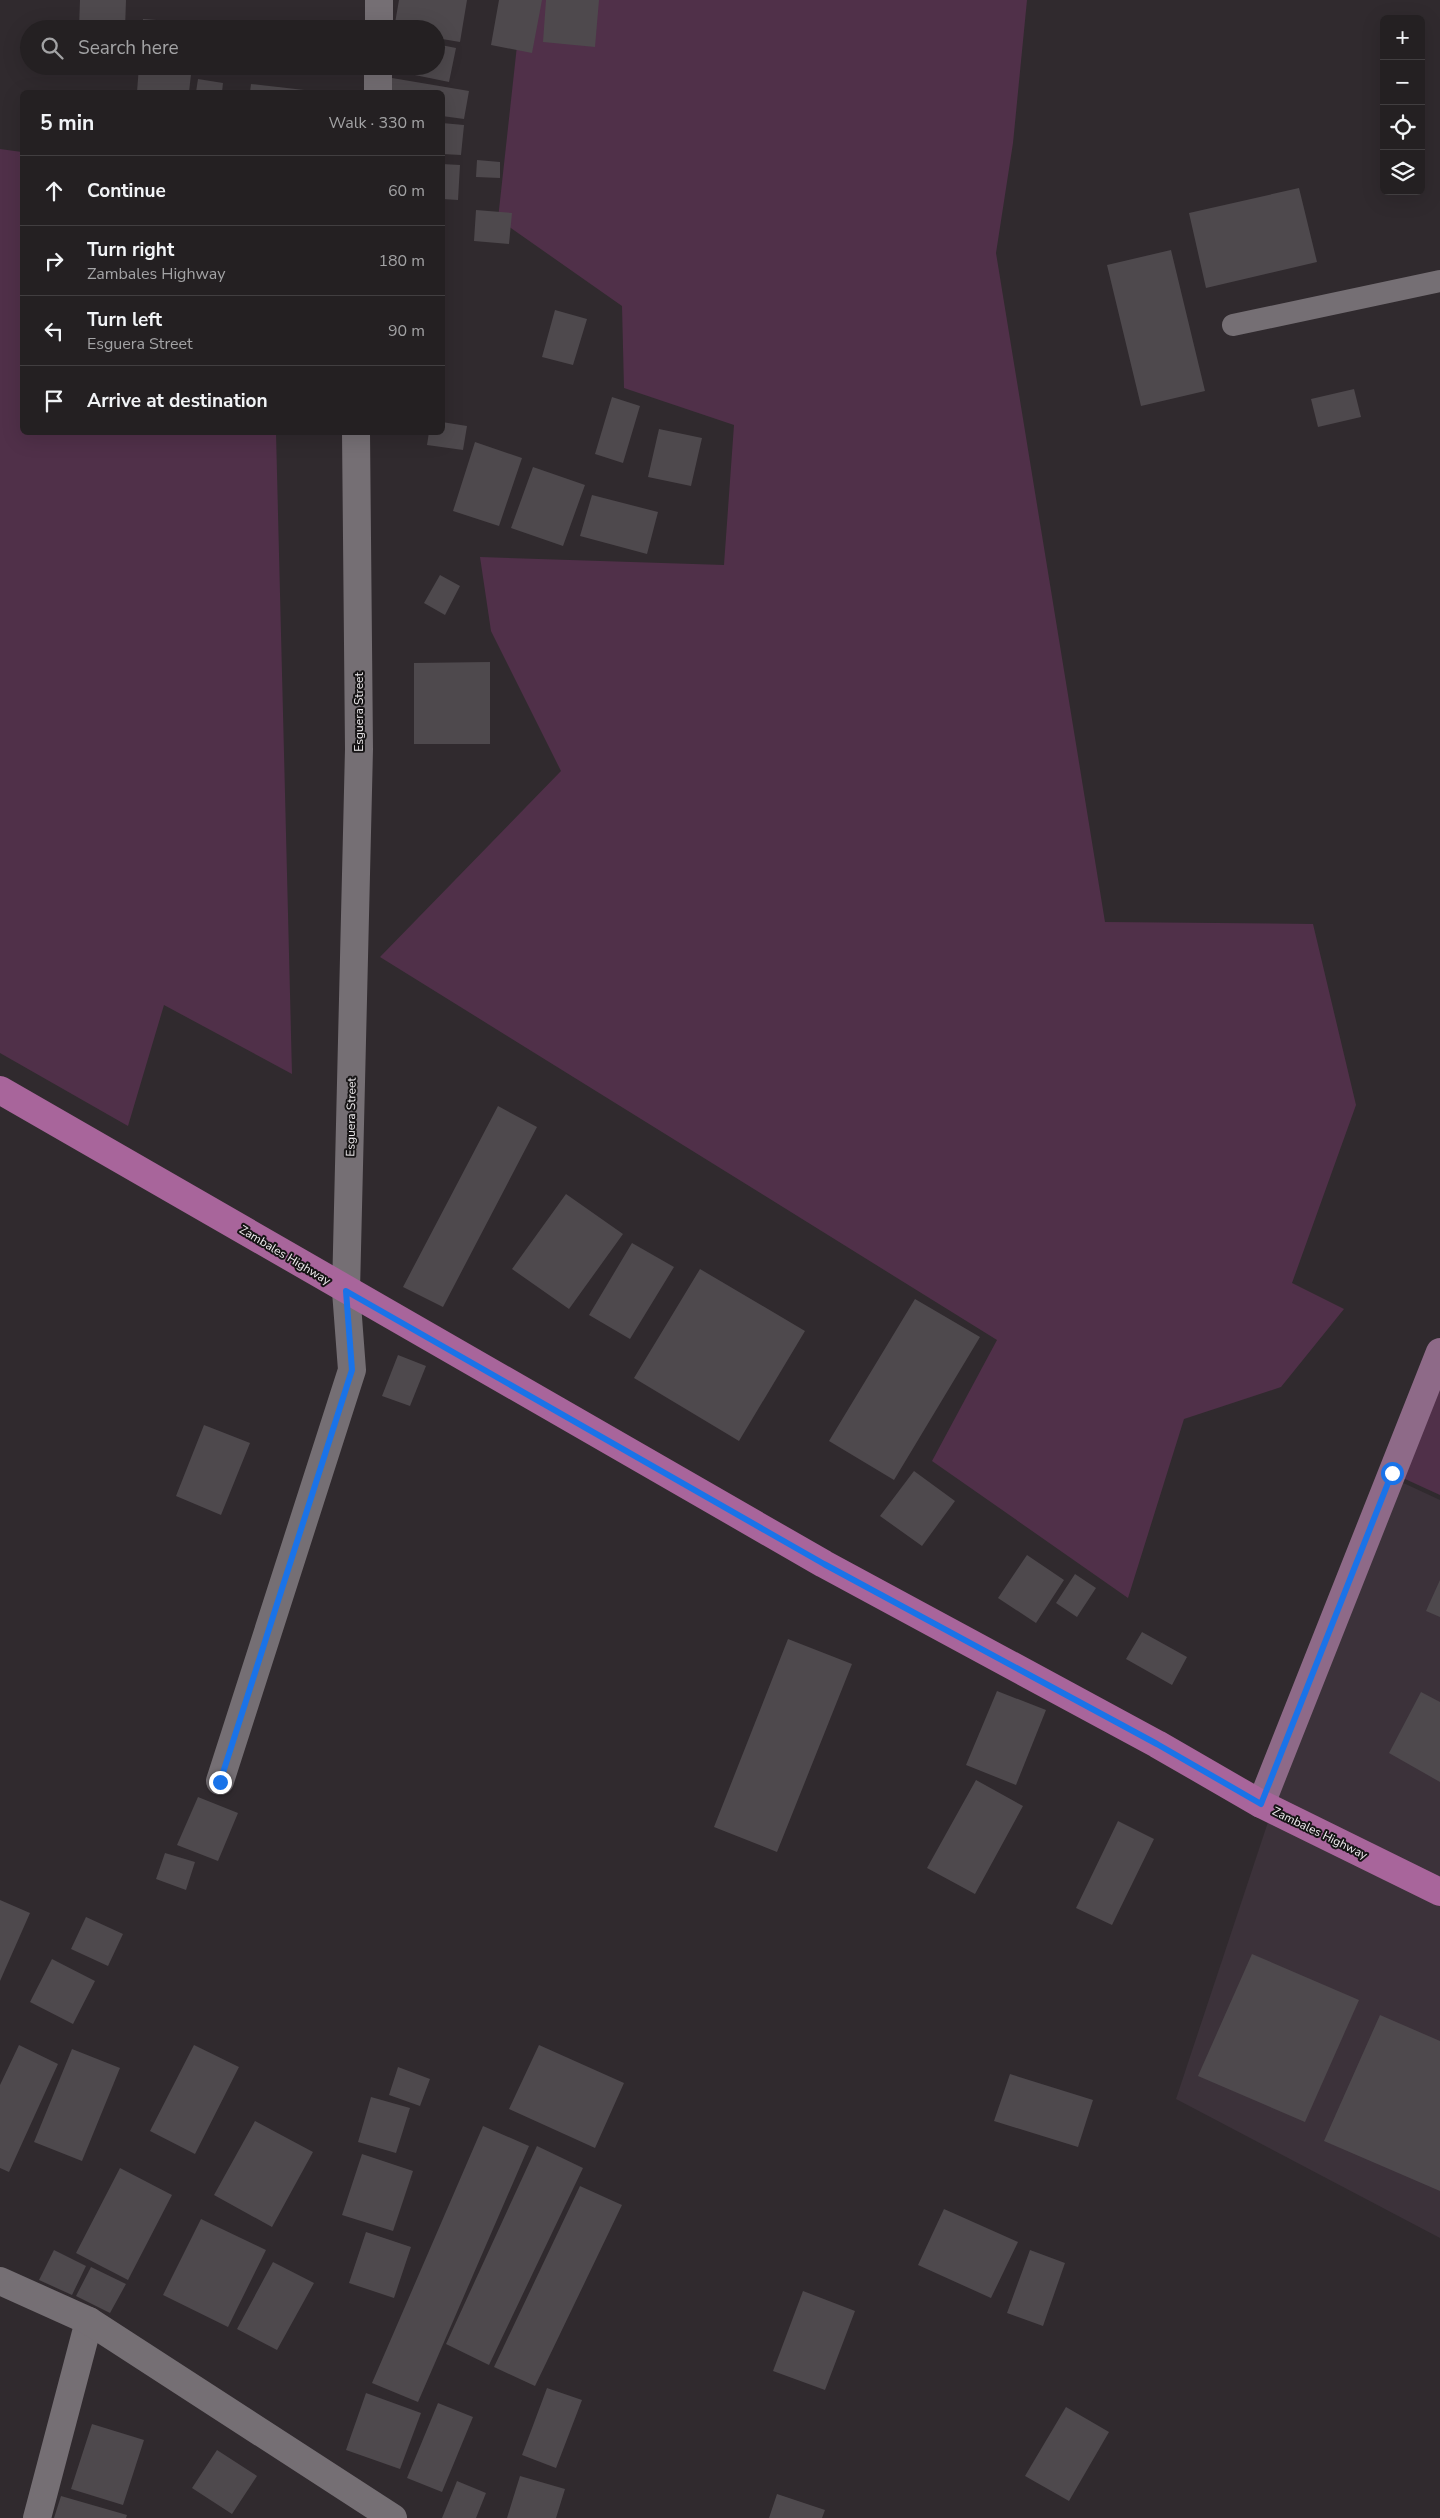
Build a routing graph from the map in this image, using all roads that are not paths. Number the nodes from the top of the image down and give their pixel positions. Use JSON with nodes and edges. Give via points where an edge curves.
{"nodes":[{"id":1,"x":379,"y":0,"type":"edge"},
{"id":2,"x":379,"y":20,"type":"edge"},
{"id":3,"x":378,"y":75,"type":"edge"},
{"id":4,"x":378,"y":90,"type":"edge"},
{"id":5,"x":1440,"y":281,"type":"edge"},
{"id":6,"x":1233,"y":326,"type":"dead end"},
{"id":7,"x":356,"y":435,"type":"edge"},
{"id":8,"x":0,"y":1090,"type":"edge"},
{"id":9,"x":346,"y":1291,"type":"junction"},
{"id":10,"x":1440,"y":1352,"type":"edge"},
{"id":11,"x":220,"y":1782,"type":"dead end"},
{"id":12,"x":1261,"y":1804,"type":"junction"},
{"id":13,"x":1440,"y":1892,"type":"edge"},
{"id":14,"x":0,"y":2281,"type":"edge"},
{"id":15,"x":89,"y":2321,"type":"junction"},
{"id":16,"x":37,"y":2518,"type":"edge"},
{"id":17,"x":393,"y":2518,"type":"edge"}],
"edges":[{"from":1,"to":2,"type":"street"},
{"from":3,"to":4,"type":"street"},
{"from":5,"to":6,"type":"lane"},
{"from":7,"to":9,"type":"street","name":"Esguera Street","via":[[359,750]]},
{"from":8,"to":9,"type":"main road","name":"Zambales Highway"},
{"from":9,"to":11,"type":"street","name":"Esguera Street","via":[[352,1370]]},
{"from":9,"to":12,"type":"main road","name":"Zambales Highway","via":[[824,1564],[1157,1744]]},
{"from":10,"to":12,"type":"main road"},
{"from":12,"to":13,"type":"main road","name":"Zambales Highway"},
{"from":14,"to":15,"type":"street"},
{"from":15,"to":16,"type":"street"},
{"from":15,"to":17,"type":"street"}]}
